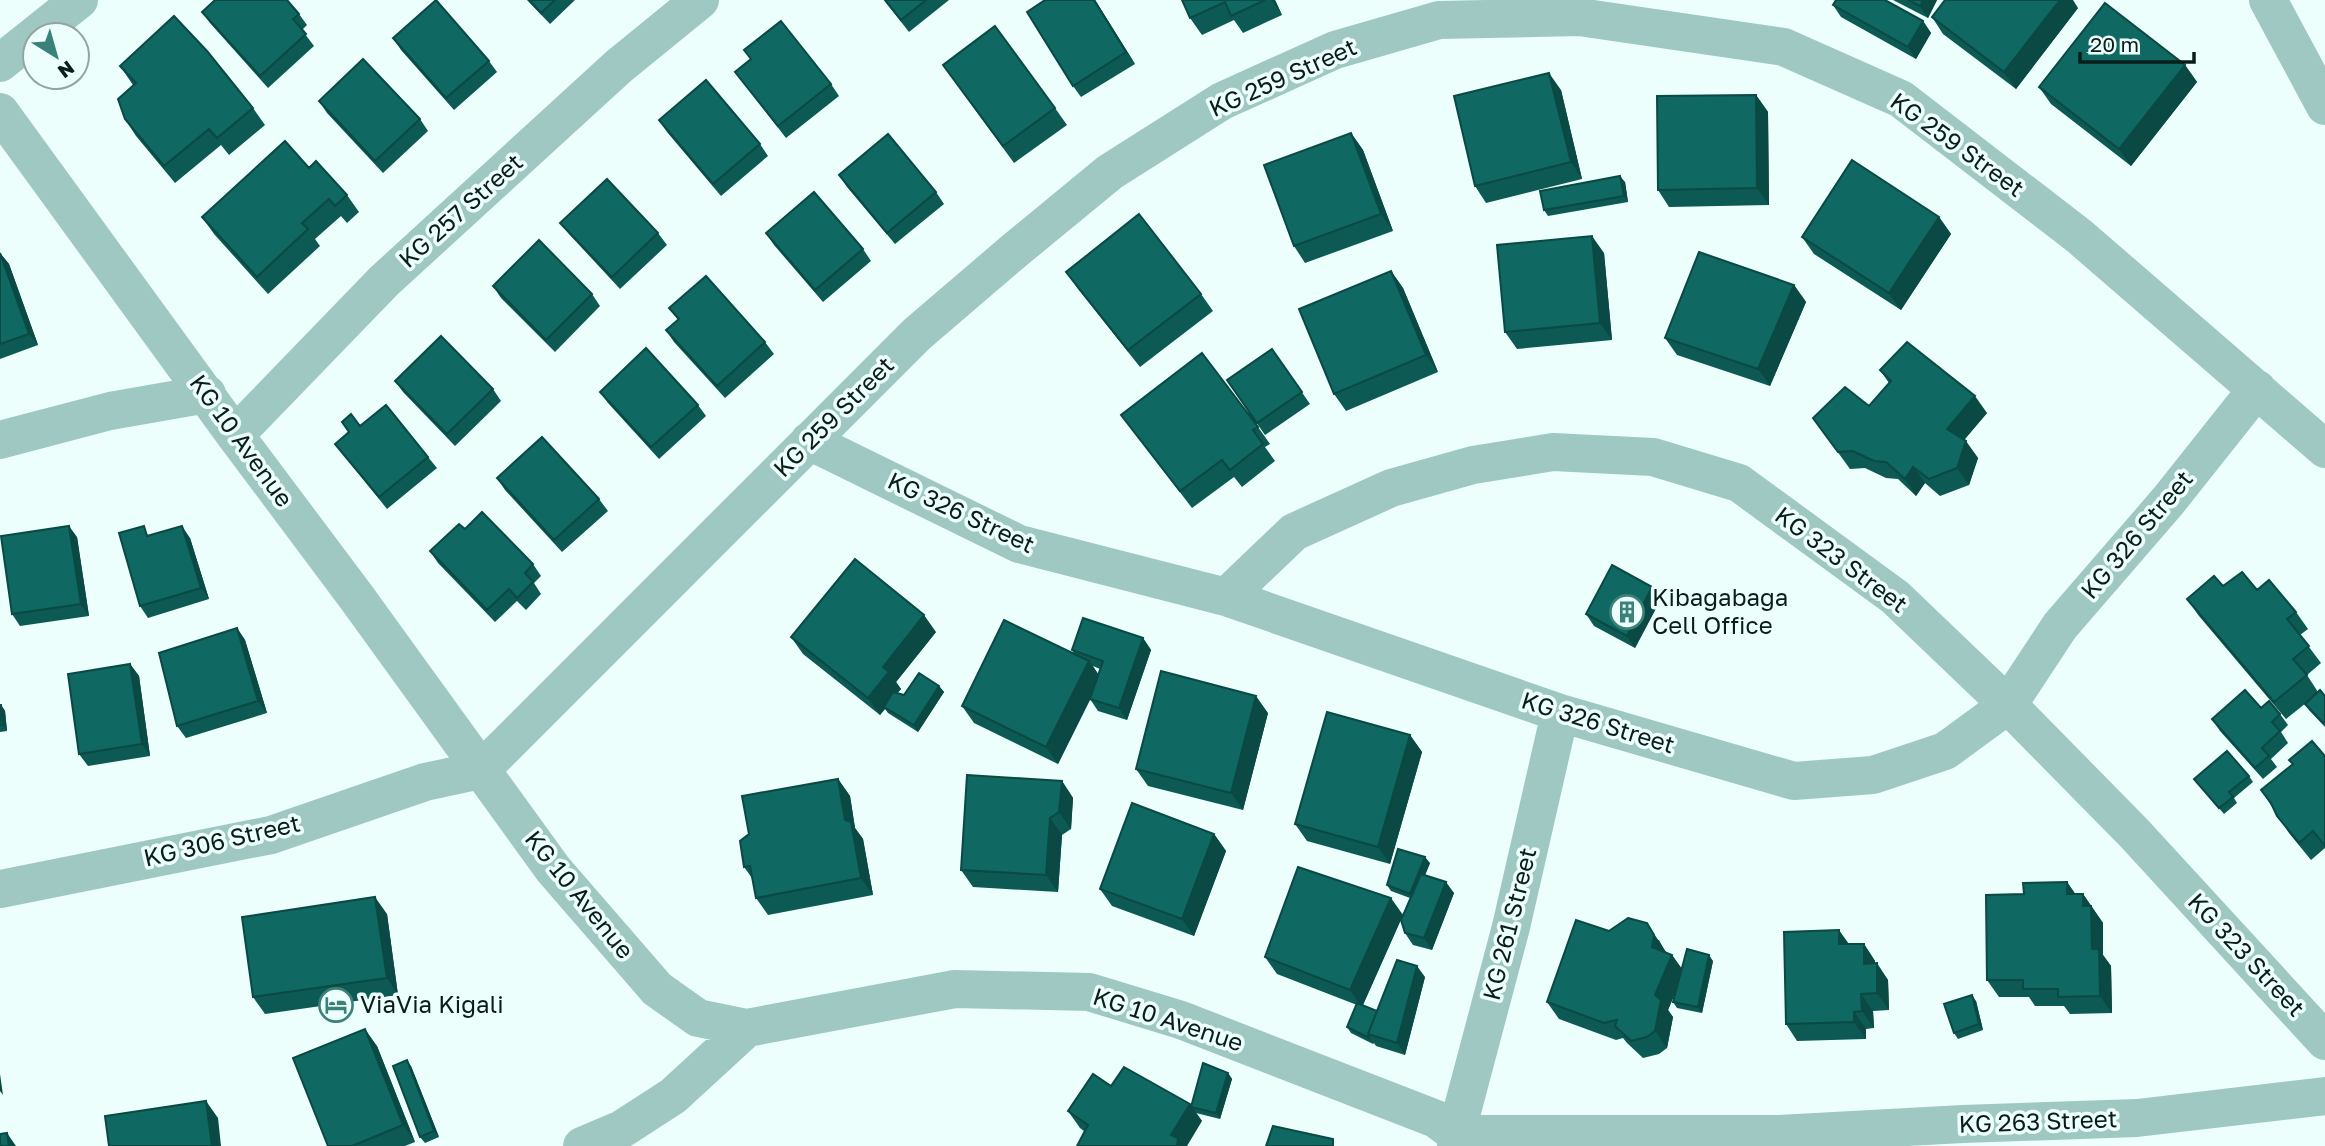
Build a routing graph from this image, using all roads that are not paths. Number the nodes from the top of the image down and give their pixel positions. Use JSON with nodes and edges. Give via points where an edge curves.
{"nodes":[{"id":1,"x":79,"y":0,"type":"edge"},
{"id":2,"x":700,"y":0,"type":"edge"},
{"id":3,"x":2268,"y":0,"type":"edge"},
{"id":4,"x":0,"y":63,"type":"edge"},
{"id":5,"x":2325,"y":106,"type":"edge"},
{"id":6,"x":0,"y":112,"type":"edge"},
{"id":7,"x":2258,"y":389,"type":"junction"},
{"id":8,"x":207,"y":394,"type":"junction"},
{"id":9,"x":235,"y":435,"type":"junction"},
{"id":10,"x":0,"y":440,"type":"edge"},
{"id":11,"x":810,"y":441,"type":"junction"},
{"id":12,"x":2325,"y":449,"type":"edge"},
{"id":13,"x":1226,"y":597,"type":"junction"},
{"id":14,"x":2008,"y":705,"type":"junction"},
{"id":15,"x":1560,"y":713,"type":"junction"},
{"id":16,"x":481,"y":770,"type":"junction"},
{"id":17,"x":0,"y":889,"type":"edge"},
{"id":18,"x":747,"y":1028,"type":"junction"},
{"id":19,"x":2325,"y":1041,"type":"edge"},
{"id":20,"x":2325,"y":1096,"type":"edge"},
{"id":21,"x":1456,"y":1140,"type":"edge"},
{"id":22,"x":583,"y":1146,"type":"edge"}],
"edges":[{"from":1,"to":4,"type":"street"},
{"from":2,"to":9,"type":"street","name":"KG 257 Street","via":[[619,66],[384,281]]},
{"from":3,"to":5,"type":"street"},
{"from":6,"to":8,"type":"street","name":"KG 10 Avenue"},
{"from":7,"to":11,"type":"street","name":"KG 259 Street","via":[[2079,236],[1901,99],[1784,47],[1579,17],[1439,20],[1335,50],[1222,101],[1110,172],[917,334]]},
{"from":7,"to":12,"type":"street","name":"KG 259 Street"},
{"from":7,"to":14,"type":"street","name":"KG 326 Street","via":[[2060,626]]},
{"from":8,"to":9,"type":"street","name":"KG 10 Avenue"},
{"from":8,"to":10,"type":"street","via":[[110,411]]},
{"from":9,"to":16,"type":"street","name":"KG 10 Avenue"},
{"from":11,"to":13,"type":"street","name":"KG 326 Street","via":[[1019,544]]},
{"from":11,"to":16,"type":"street","name":"KG 259 Street"},
{"from":13,"to":14,"type":"street","name":"KG 323 Street","via":[[1294,532],[1391,488],[1473,465],[1553,452],[1653,457],[1739,483],[1895,597]]},
{"from":13,"to":15,"type":"street","name":"KG 326 Street"},
{"from":14,"to":15,"type":"street","name":"KG 326 Street","via":[[1945,751],[1873,775],[1794,781]]},
{"from":14,"to":19,"type":"street","name":"KG 323 Street","via":[[2134,833]]},
{"from":15,"to":21,"type":"street","name":"KG 261 Street"},
{"from":16,"to":17,"type":"street","name":"KG 306 Street","via":[[425,782],[271,835]]},
{"from":16,"to":18,"type":"street","name":"KG 10 Avenue","via":[[553,869],[657,989],[698,1018]]},
{"from":18,"to":21,"type":"street","name":"KG 10 Avenue","via":[[956,989],[1089,992],[1181,1020],[1436,1119]]},
{"from":18,"to":22,"type":"street","via":[[673,1096],[622,1129]]},
{"from":20,"to":21,"type":"street","name":"KG 263 Street","via":[[2137,1118],[1778,1134]]}]}
